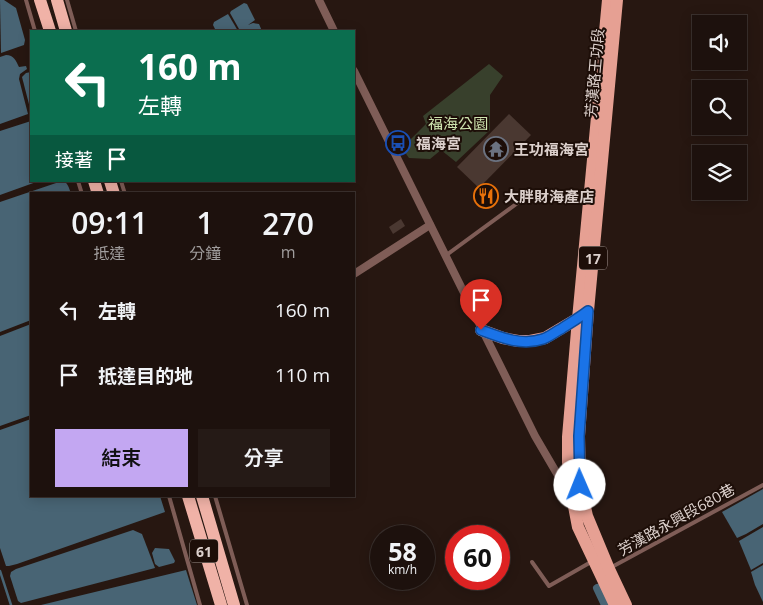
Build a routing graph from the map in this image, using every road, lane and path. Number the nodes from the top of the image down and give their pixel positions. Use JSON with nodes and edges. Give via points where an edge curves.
{"nodes":[{"id":1,"x":26,"y":0,"type":"edge"},
{"id":2,"x":40,"y":0,"type":"edge"},
{"id":3,"x":57,"y":0,"type":"edge"},
{"id":4,"x":67,"y":0,"type":"edge"},
{"id":5,"x":319,"y":0,"type":"edge"},
{"id":6,"x":608,"y":0,"type":"edge"},
{"id":7,"x":617,"y":0,"type":"edge"},
{"id":8,"x":35,"y":30,"type":"edge"},
{"id":9,"x":50,"y":30,"type":"edge"},
{"id":10,"x":66,"y":30,"type":"edge"},
{"id":11,"x":76,"y":30,"type":"edge"},
{"id":12,"x":334,"y":30,"type":"edge"},
{"id":13,"x":355,"y":73,"type":"edge"},
{"id":14,"x":519,"y":202,"type":"dead end"},
{"id":15,"x":430,"y":225,"type":"junction"},
{"id":16,"x":445,"y":256,"type":"junction"},
{"id":17,"x":355,"y":273,"type":"edge"},
{"id":18,"x":583,"y":315,"type":"junction"},
{"id":19,"x":481,"y":330,"type":"junction"},
{"id":20,"x":763,"y":485,"type":"edge"},
{"id":21,"x":169,"y":497,"type":"edge"},
{"id":22,"x":188,"y":497,"type":"edge"},
{"id":23,"x":202,"y":497,"type":"edge"},
{"id":24,"x":215,"y":497,"type":"edge"},
{"id":25,"x":573,"y":501,"type":"junction"},
{"id":26,"x":587,"y":516,"type":"junction"},
{"id":27,"x":594,"y":560,"type":"junction"},
{"id":28,"x":532,"y":562,"type":"dead end"},
{"id":29,"x":604,"y":571,"type":"junction"},
{"id":30,"x":200,"y":605,"type":"edge"},
{"id":31,"x":221,"y":605,"type":"edge"},
{"id":32,"x":234,"y":605,"type":"edge"},
{"id":33,"x":247,"y":605,"type":"edge"},
{"id":34,"x":614,"y":605,"type":"edge"},
{"id":35,"x":626,"y":605,"type":"edge"}],
"edges":[{"from":1,"to":8,"type":"lane"},
{"from":2,"to":9,"type":"highway"},
{"from":3,"to":10,"type":"highway"},
{"from":4,"to":11,"type":"lane"},
{"from":5,"to":12,"type":"street"},
{"from":6,"to":18,"type":"main road","name":"芳漢路王功段","number":"17"},
{"from":7,"to":18,"type":"main road","name":"芳漢路王功段","number":"17"},
{"from":13,"to":15,"type":"street"},
{"from":14,"to":16,"type":"lane"},
{"from":15,"to":16,"type":"street"},
{"from":15,"to":17,"type":"street"},
{"from":16,"to":19,"type":"street"},
{"from":18,"to":19,"type":"main road","via":[[545,338],[530,341],[503,338]]},
{"from":18,"to":25,"type":"main road","name":"芳漢路王功段","number":"17","via":[[568,437]]},
{"from":18,"to":26,"type":"main road","name":"芳漢路王功段","number":"17","via":[[579,436],[580,485]]},
{"from":19,"to":25,"type":"street","via":[[535,436]]},
{"from":20,"to":29,"type":"lane","name":"芳漢路永興段680巷"},
{"from":21,"to":30,"type":"lane"},
{"from":22,"to":31,"type":"highway","number":"61"},
{"from":23,"to":32,"type":"highway","number":"61"},
{"from":24,"to":33,"type":"lane"},
{"from":25,"to":26,"type":"street"},
{"from":25,"to":27,"type":"main road","number":"17","via":[[578,527]]},
{"from":26,"to":29,"type":"main road","number":"17"},
{"from":27,"to":28,"type":"lane","via":[[549,586]]},
{"from":27,"to":29,"type":"main road","number":"17"},
{"from":29,"to":34,"type":"main road","number":"17"},
{"from":29,"to":35,"type":"main road","number":"17"}]}
